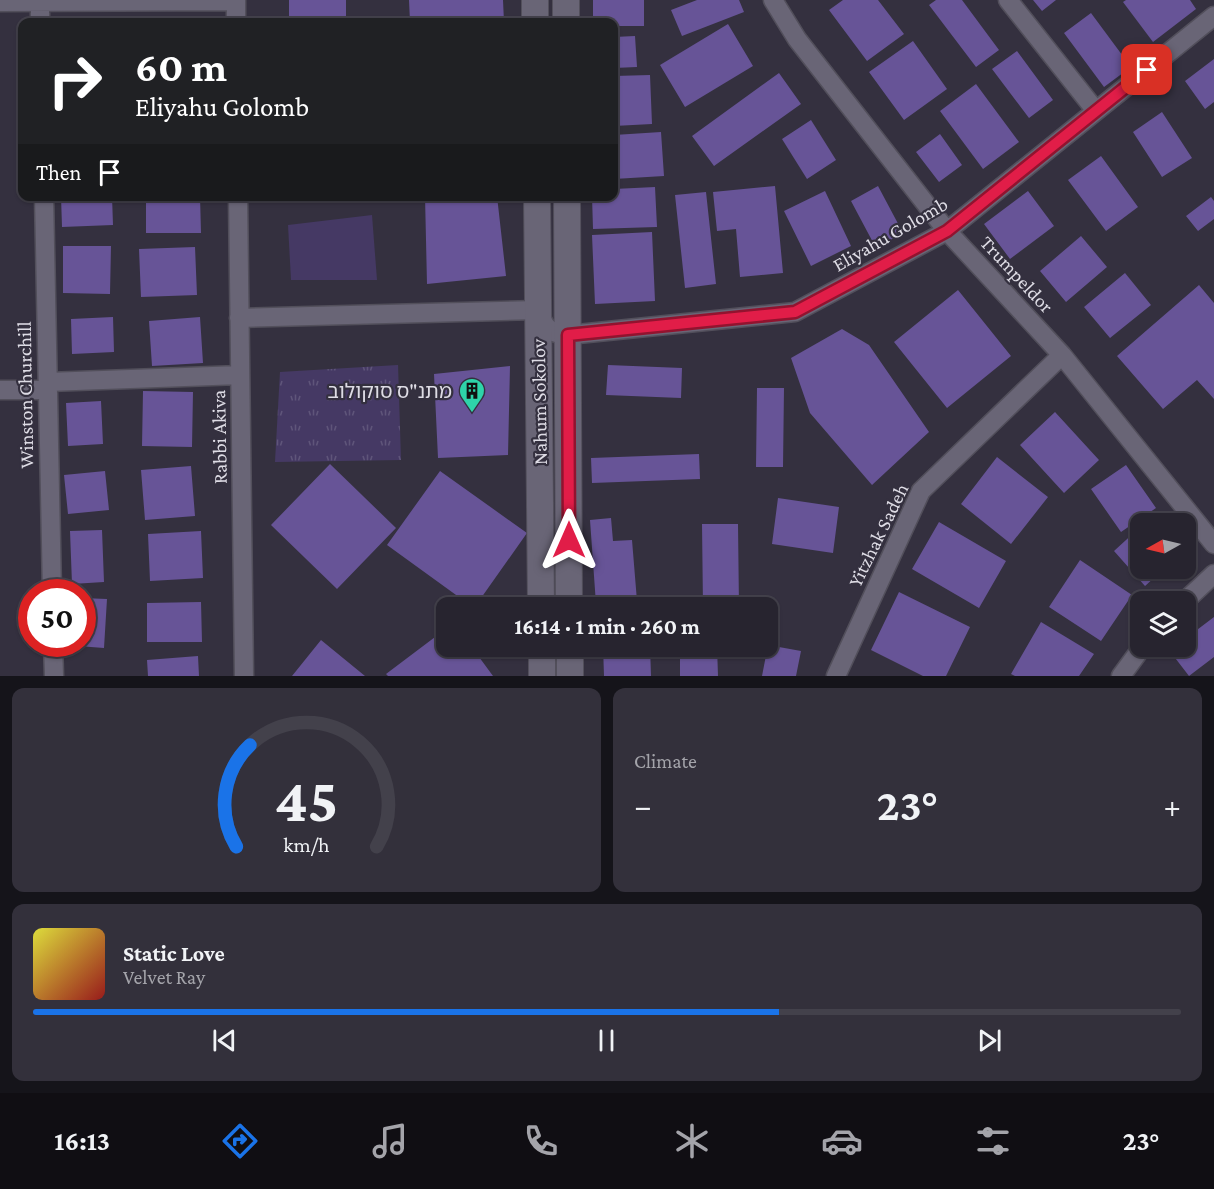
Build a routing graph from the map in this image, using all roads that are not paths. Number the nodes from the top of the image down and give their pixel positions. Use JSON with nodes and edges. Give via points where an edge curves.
{"nodes":[{"id":1,"x":535,"y":0,"type":"edge"},
{"id":2,"x":566,"y":0,"type":"edge"},
{"id":3,"x":773,"y":0,"type":"edge"},
{"id":4,"x":1008,"y":0,"type":"edge"},
{"id":5,"x":1212,"y":0,"type":"edge"},
{"id":6,"x":236,"y":1,"type":"edge"},
{"id":7,"x":0,"y":2,"type":"edge"},
{"id":8,"x":40,"y":2,"type":"junction"},
{"id":9,"x":1214,"y":6,"type":"edge"},
{"id":10,"x":1214,"y":16,"type":"edge"},
{"id":11,"x":40,"y":18,"type":"edge"},
{"id":12,"x":236,"y":18,"type":"edge"},
{"id":13,"x":535,"y":18,"type":"edge"},
{"id":14,"x":566,"y":18,"type":"edge"},
{"id":15,"x":1096,"y":111,"type":"junction"},
{"id":16,"x":44,"y":201,"type":"edge"},
{"id":17,"x":238,"y":201,"type":"edge"},
{"id":18,"x":537,"y":201,"type":"edge"},
{"id":19,"x":567,"y":201,"type":"edge"},
{"id":20,"x":947,"y":231,"type":"junction"},
{"id":21,"x":538,"y":310,"type":"junction"},
{"id":22,"x":240,"y":318,"type":"junction"},
{"id":23,"x":568,"y":335,"type":"junction"},
{"id":24,"x":1062,"y":355,"type":"junction"},
{"id":25,"x":240,"y":375,"type":"junction"},
{"id":26,"x":48,"y":386,"type":"junction"},
{"id":27,"x":0,"y":390,"type":"edge"},
{"id":28,"x":1214,"y":544,"type":"edge"},
{"id":29,"x":1214,"y":574,"type":"edge"},
{"id":30,"x":52,"y":579,"type":"edge"},
{"id":31,"x":1196,"y":591,"type":"edge"},
{"id":32,"x":541,"y":597,"type":"edge"},
{"id":33,"x":570,"y":597,"type":"edge"},
{"id":34,"x":53,"y":657,"type":"edge"},
{"id":35,"x":542,"y":657,"type":"edge"},
{"id":36,"x":570,"y":657,"type":"edge"},
{"id":37,"x":1135,"y":657,"type":"edge"},
{"id":38,"x":54,"y":676,"type":"edge"},
{"id":39,"x":244,"y":676,"type":"edge"},
{"id":40,"x":542,"y":676,"type":"edge"},
{"id":41,"x":570,"y":676,"type":"edge"},
{"id":42,"x":836,"y":676,"type":"edge"},
{"id":43,"x":1121,"y":676,"type":"edge"}],
"edges":[{"from":1,"to":13,"type":"main road"},
{"from":2,"to":14,"type":"main road"},
{"from":3,"to":20,"type":"street","name":"Trumpeldor","via":[[796,39]]},
{"from":4,"to":15,"type":"street"},
{"from":5,"to":9,"type":"street"},
{"from":6,"to":8,"type":"street"},
{"from":6,"to":12,"type":"street"},
{"from":7,"to":8,"type":"street"},
{"from":8,"to":11,"type":"street"},
{"from":10,"to":15,"type":"street","name":"Eliyahu Golomb"},
{"from":15,"to":20,"type":"street","name":"Eliyahu Golomb"},
{"from":16,"to":26,"type":"street","name":"Winston Churchill"},
{"from":17,"to":22,"type":"street","name":"Rabbi Akiva"},
{"from":18,"to":21,"type":"main road","name":"Nahum Sokolov"},
{"from":19,"to":23,"type":"main road","name":"Nahum Sokolov"},
{"from":20,"to":23,"type":"street","name":"Eliyahu Golomb","via":[[795,312]]},
{"from":20,"to":24,"type":"street","name":"Trumpeldor"},
{"from":21,"to":22,"type":"street"},
{"from":21,"to":23,"type":"street","name":"Eliyahu Golomb","via":[[544,327],[555,335]]},
{"from":21,"to":32,"type":"main road","name":"Nahum Sokolov"},
{"from":22,"to":25,"type":"street","name":"Rabbi Akiva"},
{"from":23,"to":33,"type":"main road","name":"Nahum Sokolov"},
{"from":24,"to":28,"type":"street","name":"Trumpeldor"},
{"from":24,"to":42,"type":"street","name":"Yitzhak Sadeh","via":[[921,491]]},
{"from":25,"to":26,"type":"street"},
{"from":25,"to":39,"type":"street","name":"Rabbi Akiva"},
{"from":26,"to":27,"type":"street"},
{"from":26,"to":30,"type":"street","name":"Winston Churchill"},
{"from":29,"to":31,"type":"street"},
{"from":34,"to":38,"type":"street"},
{"from":35,"to":40,"type":"main road"},
{"from":36,"to":41,"type":"main road"},
{"from":37,"to":43,"type":"street"}]}
